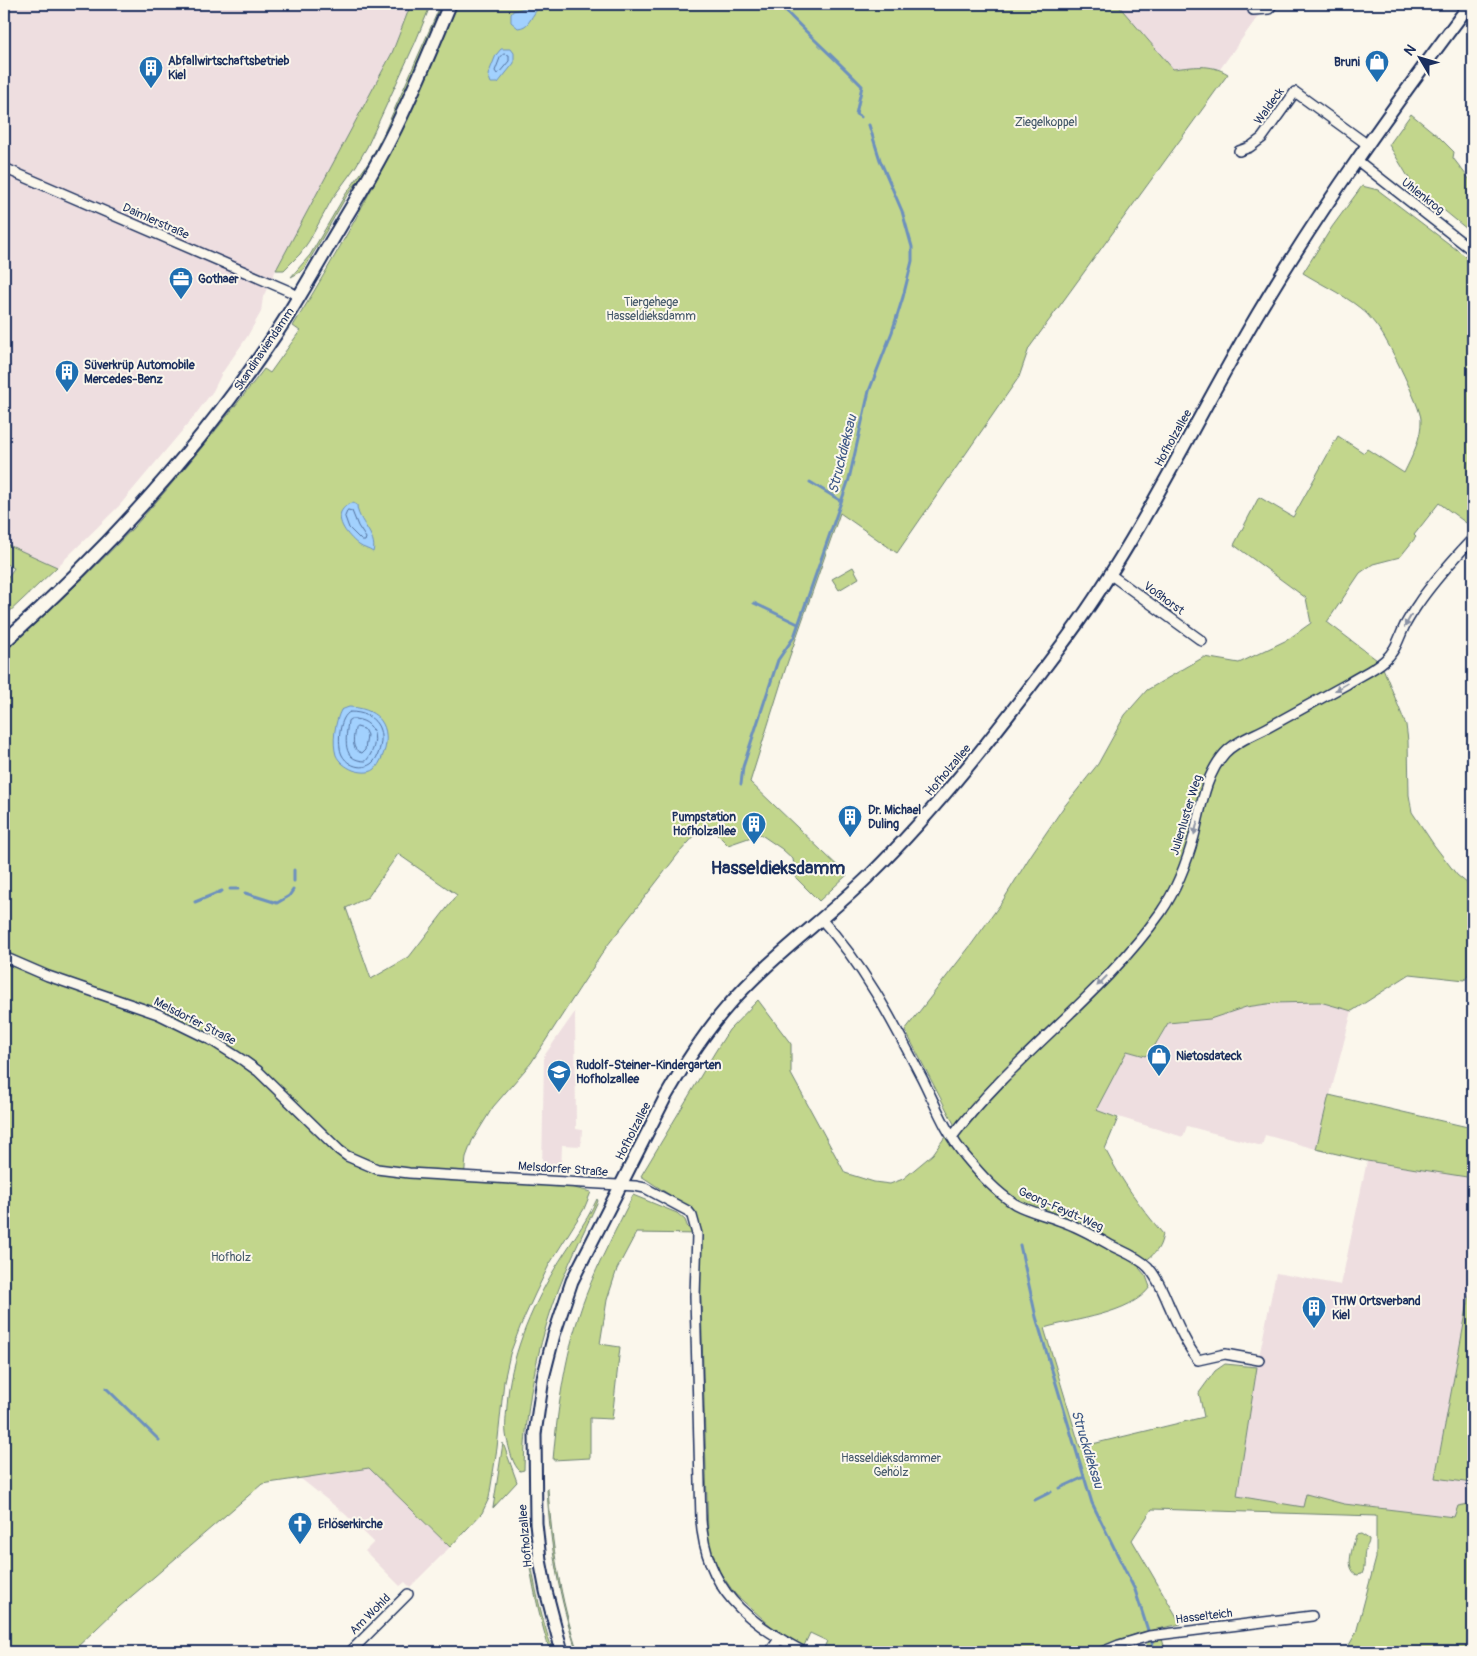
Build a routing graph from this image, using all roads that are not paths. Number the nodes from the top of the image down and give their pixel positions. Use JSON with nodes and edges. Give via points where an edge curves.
{"nodes":[{"id":1,"x":450,"y":4,"type":"edge"},
{"id":2,"x":1273,"y":4,"type":"edge"},
{"id":3,"x":1470,"y":4,"type":"edge"},
{"id":4,"x":1253,"y":10,"type":"dead end"},
{"id":5,"x":1368,"y":145,"type":"junction"},
{"id":6,"x":1239,"y":151,"type":"dead end"},
{"id":7,"x":1358,"y":161,"type":"junction"},
{"id":8,"x":4,"y":168,"type":"edge"},
{"id":9,"x":1473,"y":251,"type":"edge"},
{"id":10,"x":299,"y":297,"type":"junction"},
{"id":11,"x":1473,"y":538,"type":"edge"},
{"id":12,"x":1111,"y":575,"type":"junction"},
{"id":13,"x":1202,"y":641,"type":"dead end"},
{"id":14,"x":4,"y":642,"type":"edge"},
{"id":15,"x":821,"y":919,"type":"junction"},
{"id":16,"x":4,"y":956,"type":"edge"},
{"id":17,"x":952,"y":1137,"type":"junction"},
{"id":18,"x":621,"y":1184,"type":"junction"},
{"id":19,"x":1259,"y":1360,"type":"dead end"},
{"id":20,"x":408,"y":1594,"type":"dead end"},
{"id":21,"x":1312,"y":1616,"type":"dead end"},
{"id":22,"x":779,"y":1639,"type":"junction"},
{"id":23,"x":350,"y":1652,"type":"edge"},
{"id":24,"x":562,"y":1652,"type":"edge"},
{"id":25,"x":770,"y":1652,"type":"edge"},
{"id":26,"x":804,"y":1652,"type":"edge"},
{"id":27,"x":1102,"y":1652,"type":"edge"}],
"edges":[{"from":1,"to":10,"type":"main road","name":"Skandinaviendamm","via":[[390,138]]},
{"from":2,"to":4,"type":"street","via":[[1269,9]]},
{"from":3,"to":5,"type":"street","name":"Hofholzallee"},
{"from":5,"to":6,"type":"street","name":"Waldeck","via":[[1295,92],[1262,138]]},
{"from":5,"to":7,"type":"street","name":"Hofholzallee"},
{"from":7,"to":9,"type":"street","name":"Uhlenkrog"},
{"from":7,"to":12,"type":"street","name":"Hofholzallee","via":[[1281,274]]},
{"from":8,"to":10,"type":"street","name":"Daimlerstraße"},
{"from":10,"to":14,"type":"main road","name":"Skandinaviendamm","via":[[253,367],[186,453],[121,527]]},
{"from":11,"to":17,"type":"street","name":"Julienluster Weg","one_way":true,"via":[[1418,603],[1389,657],[1224,754],[1211,775],[1193,839],[1173,892],[1162,910],[1107,976],[984,1098]]},
{"from":12,"to":13,"type":"street","name":"Voßhorst"},
{"from":12,"to":15,"type":"street","name":"Hofholzallee","via":[[1060,648],[954,785],[879,866]]},
{"from":15,"to":17,"type":"street","name":"Georg-Feydt-Weg","via":[[866,977]]},
{"from":15,"to":18,"type":"street","name":"Hofholzallee","via":[[746,987],[715,1022],[675,1082]]},
{"from":16,"to":18,"type":"street","name":"Melsdorfer Straße","via":[[56,979],[158,1014],[211,1040],[258,1071],[339,1150],[377,1169]]},
{"from":17,"to":19,"type":"street","name":"Georg-Feydt-Weg","via":[[986,1180],[1016,1204],[1078,1228],[1147,1267],[1198,1360],[1222,1354]]},
{"from":18,"to":22,"type":"street","name":"Melsdorfer Straße","via":[[645,1188],[683,1207],[692,1216],[697,1234],[696,1365],[703,1545],[712,1570],[729,1598]]},
{"from":18,"to":24,"type":"street","name":"Hofholzallee","via":[[587,1249],[561,1311],[545,1371],[535,1434],[536,1523],[540,1560]]},
{"from":20,"to":23,"type":"street","name":"Am Wohld"},
{"from":21,"to":27,"type":"street","name":"Hasselteich","via":[[1158,1634]]},
{"from":22,"to":25,"type":"street"},
{"from":22,"to":26,"type":"street","name":"Melsdorfer Straße"}]}
